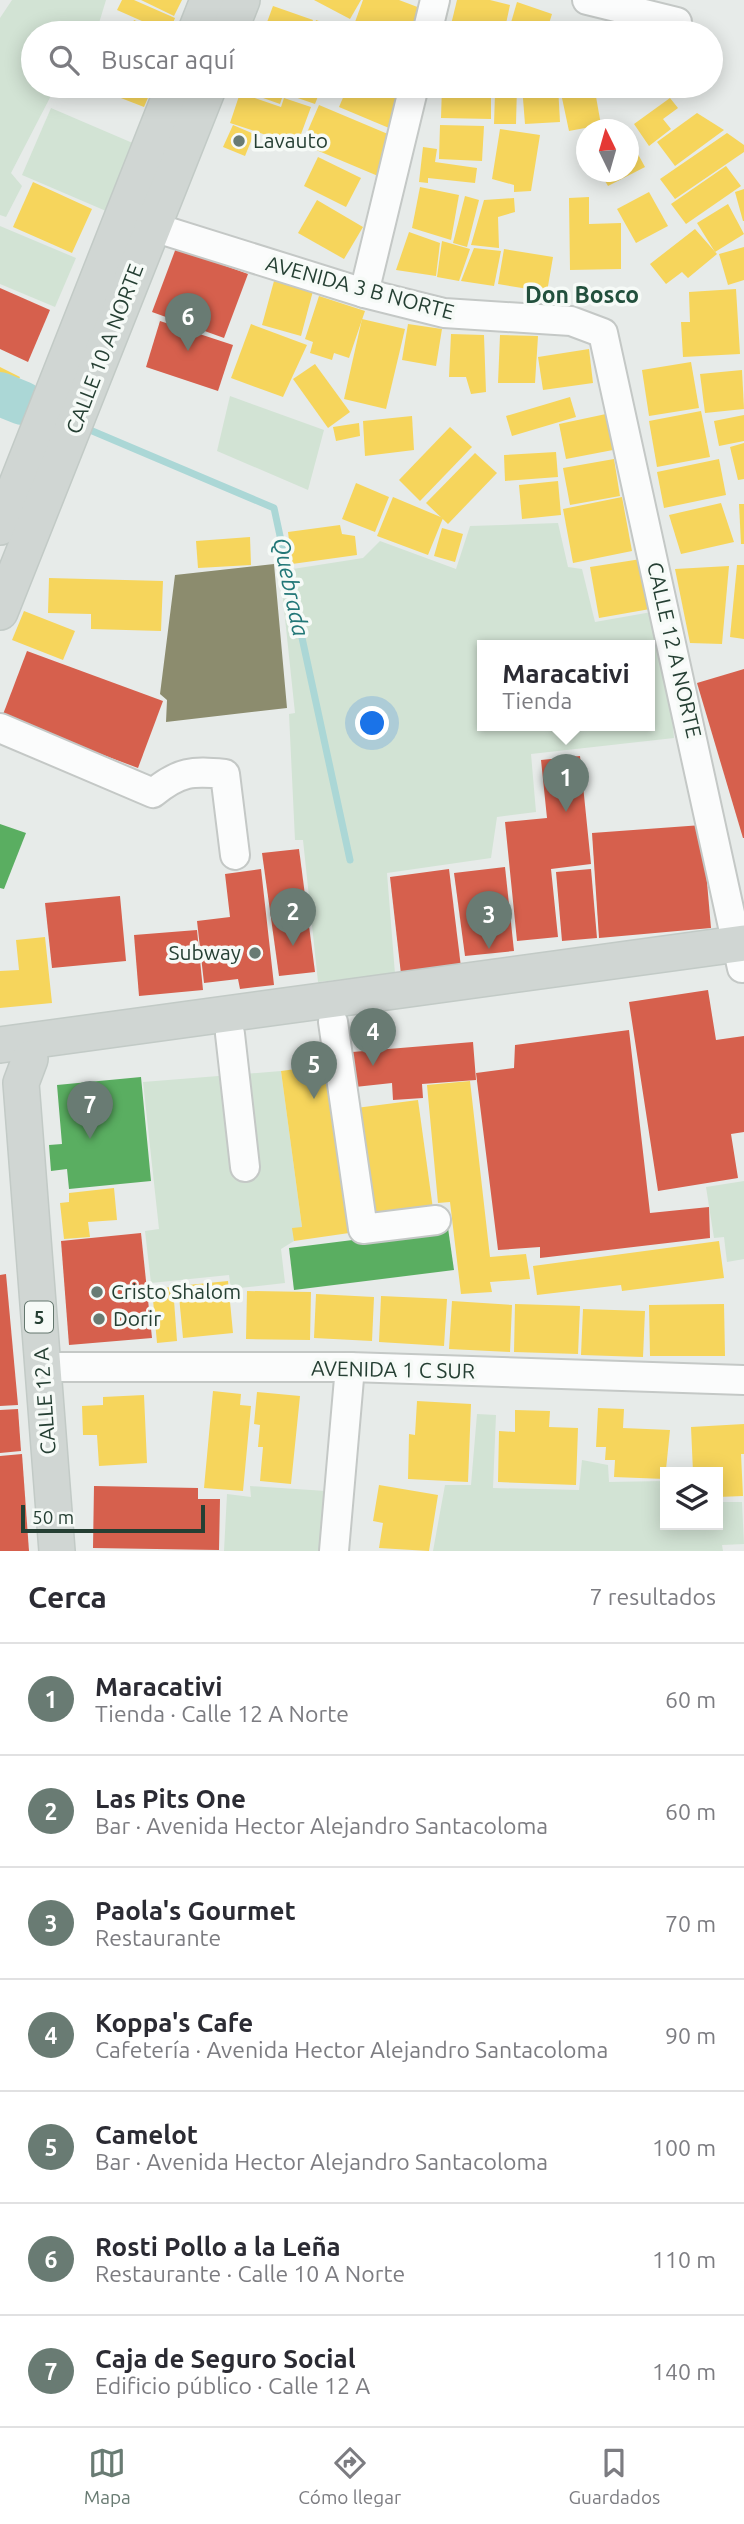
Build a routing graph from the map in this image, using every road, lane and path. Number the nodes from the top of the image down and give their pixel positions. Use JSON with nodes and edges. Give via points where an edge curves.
{"nodes":[{"id":1,"x":208,"y":0,"type":"edge"},
{"id":2,"x":242,"y":0,"type":"edge"},
{"id":3,"x":435,"y":0,"type":"edge"},
{"id":4,"x":587,"y":0,"type":"edge"},
{"id":5,"x":200,"y":21,"type":"edge"},
{"id":6,"x":234,"y":21,"type":"edge"},
{"id":7,"x":430,"y":21,"type":"edge"},
{"id":8,"x":673,"y":21,"type":"edge"},
{"id":9,"x":171,"y":98,"type":"edge"},
{"id":10,"x":203,"y":98,"type":"edge"},
{"id":11,"x":411,"y":98,"type":"edge"},
{"id":12,"x":137,"y":223,"type":"junction"},
{"id":13,"x":364,"y":293,"type":"junction"},
{"id":14,"x":603,"y":332,"type":"joint"},
{"id":15,"x":10,"y":519,"type":"edge"},
{"id":16,"x":0,"y":612,"type":"edge"},
{"id":17,"x":0,"y":728,"type":"edge"},
{"id":18,"x":235,"y":855,"type":"dead end"},
{"id":19,"x":742,"y":956,"type":"edge"},
{"id":20,"x":333,"y":1021,"type":"junction"},
{"id":21,"x":230,"y":1034,"type":"junction"},
{"id":22,"x":10,"y":1066,"type":"edge"},
{"id":23,"x":245,"y":1167,"type":"dead end"},
{"id":24,"x":436,"y":1220,"type":"dead end"},
{"id":25,"x":43,"y":1367,"type":"junction"},
{"id":26,"x":350,"y":1367,"type":"junction"},
{"id":27,"x":744,"y":1380,"type":"edge"},
{"id":28,"x":57,"y":1551,"type":"edge"},
{"id":29,"x":334,"y":1551,"type":"edge"}],
"edges":[{"from":1,"to":5,"type":"main road"},
{"from":2,"to":6,"type":"main road"},
{"from":3,"to":7,"type":"street"},
{"from":4,"to":8,"type":"street"},
{"from":9,"to":12,"type":"main road","name":"CALLE 10 A NORTE"},
{"from":10,"to":12,"type":"main road","name":"CALLE 10 A NORTE"},
{"from":11,"to":13,"type":"street"},
{"from":12,"to":13,"type":"street","name":"AVENIDA 3 B NORTE"},
{"from":12,"to":15,"type":"main road","name":"CALLE 10 A NORTE"},
{"from":13,"to":14,"type":"street","name":"AVENIDA 3 B NORTE","via":[[444,313],[570,321]]},
{"from":14,"to":19,"type":"street","name":"CALLE 12 A NORTE"},
{"from":15,"to":16,"type":"main road","name":"CALLE 10 A NORTE"},
{"from":17,"to":18,"type":"street","via":[[153,793],[192,771],[225,774]]},
{"from":19,"to":20,"type":"main road"},
{"from":19,"to":22,"type":"main road"},
{"from":20,"to":21,"type":"main road"},
{"from":20,"to":24,"type":"street","via":[[363,1229]]},
{"from":21,"to":22,"type":"main road"},
{"from":21,"to":23,"type":"street"},
{"from":22,"to":25,"type":"main road","name":"CALLE 12 A","number":"5"},
{"from":25,"to":26,"type":"street","name":"AVENIDA 1 C SUR"},
{"from":25,"to":28,"type":"main road","name":"CALLE 12 A","number":"5"},
{"from":26,"to":27,"type":"street","name":"AVENIDA 1 C SUR"},
{"from":26,"to":29,"type":"street"}]}
